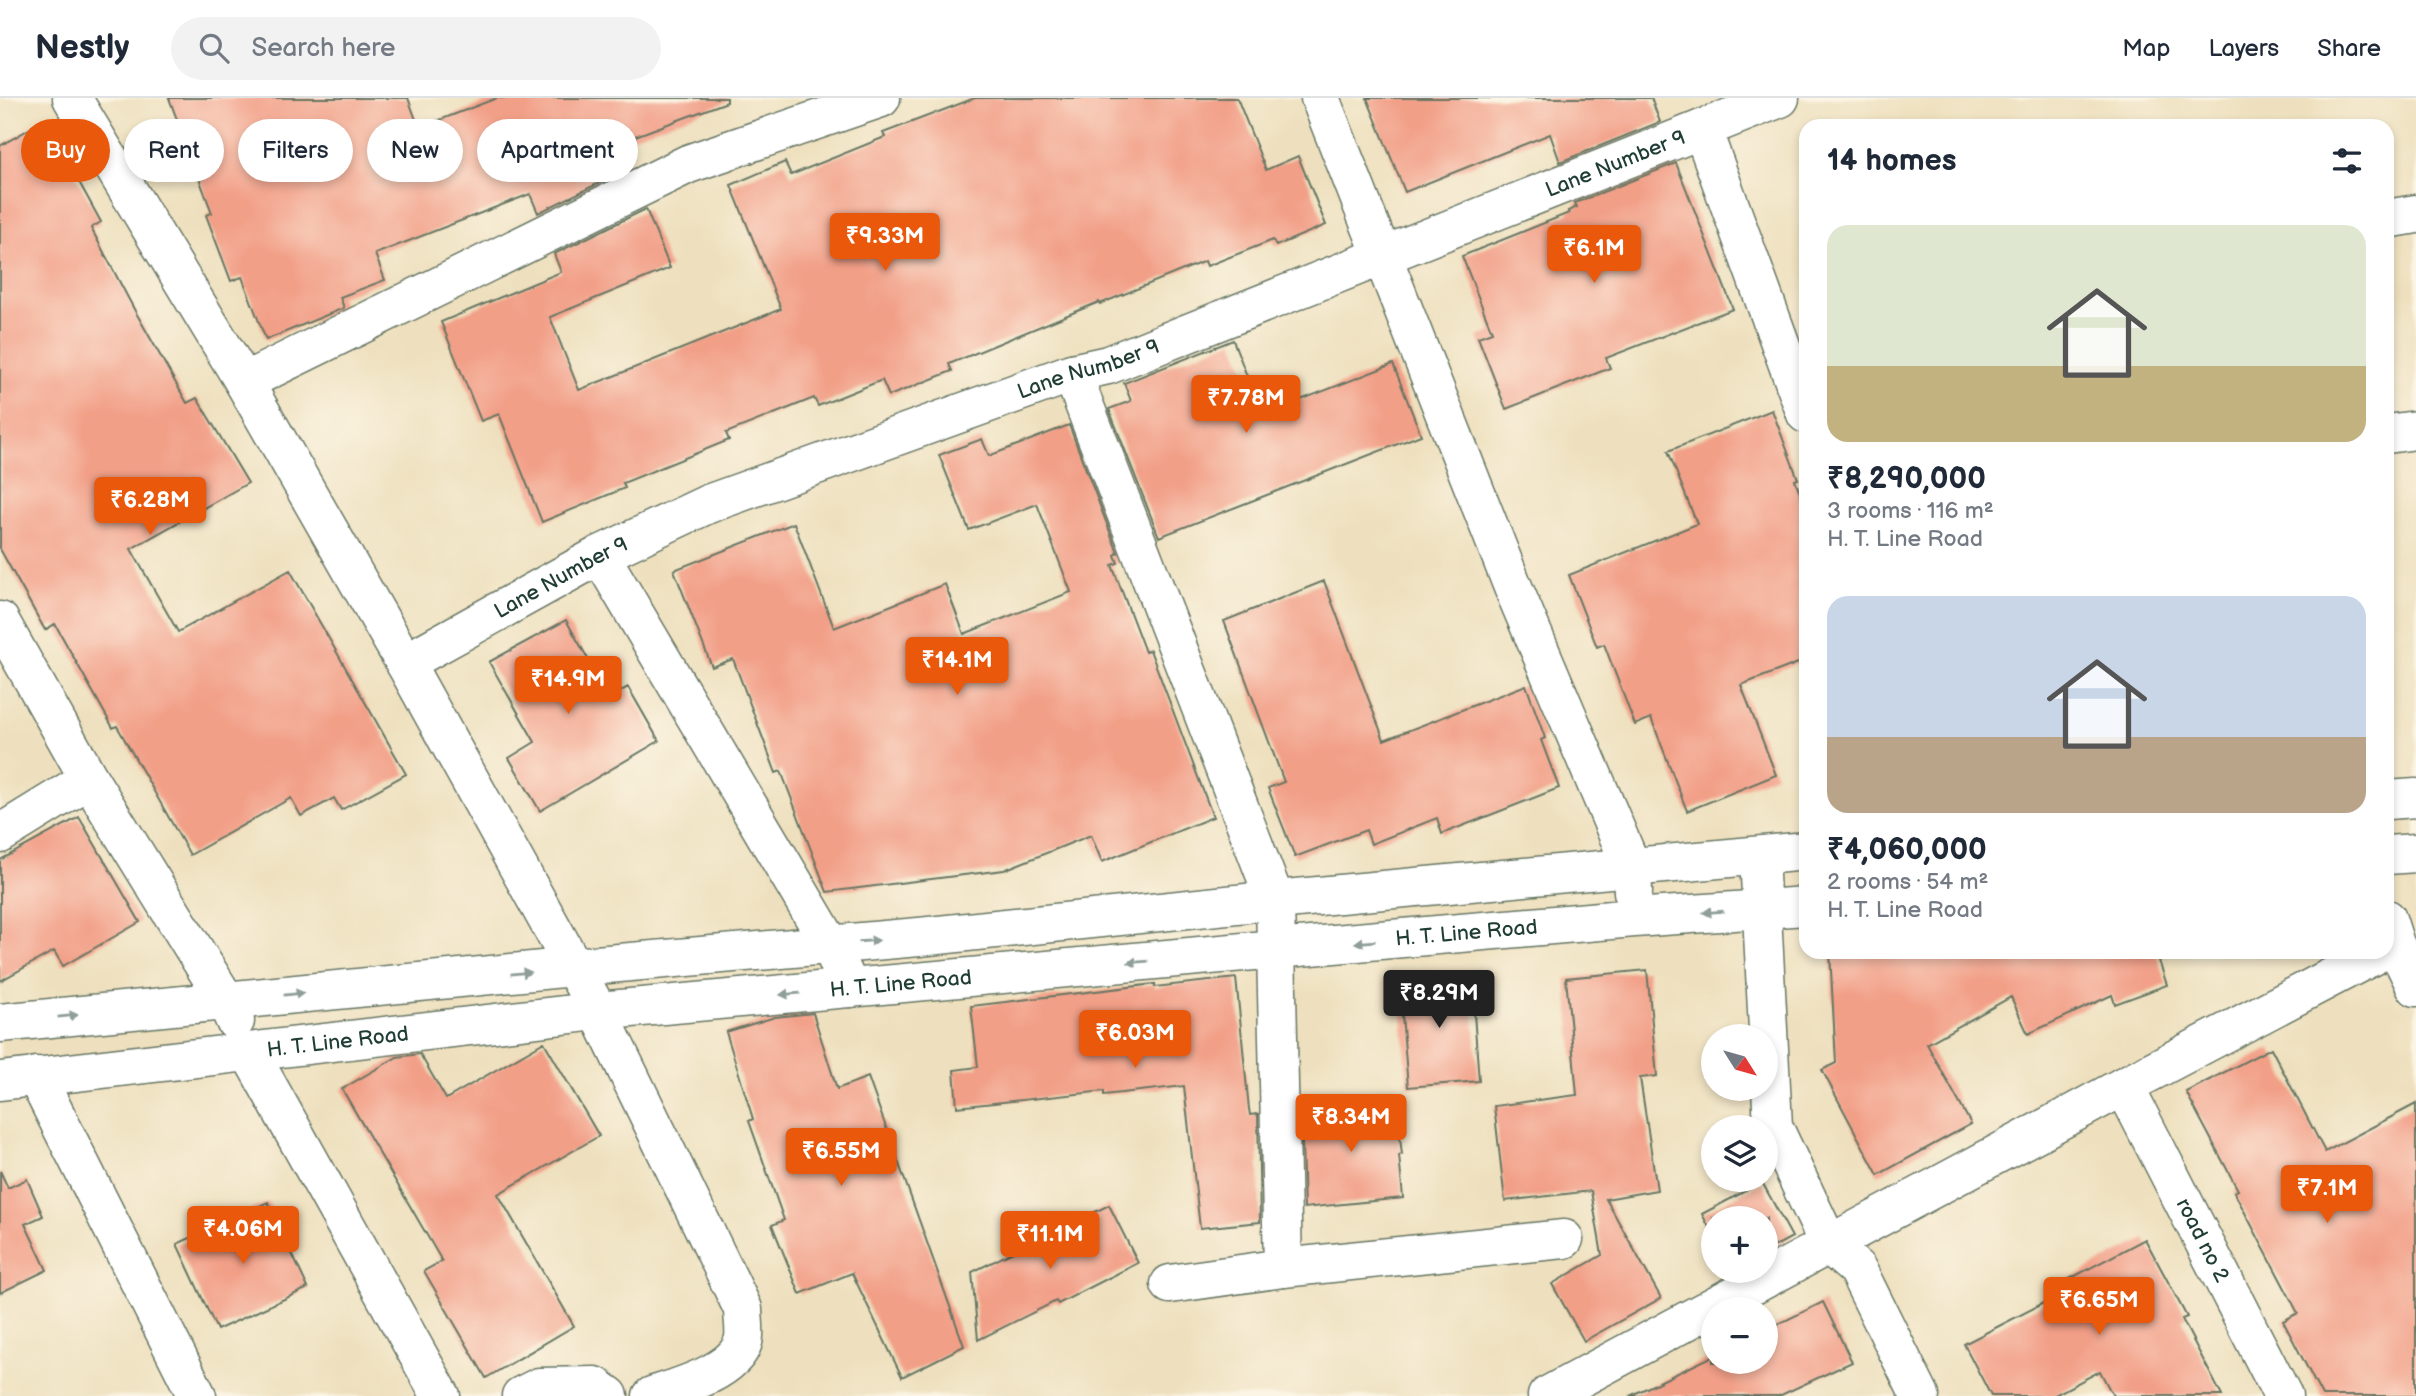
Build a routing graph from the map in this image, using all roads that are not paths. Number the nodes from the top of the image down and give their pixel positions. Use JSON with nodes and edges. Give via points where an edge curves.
{"nodes":[{"id":1,"x":72,"y":98,"type":"edge"},
{"id":2,"x":881,"y":98,"type":"edge"},
{"id":3,"x":1320,"y":98,"type":"edge"},
{"id":4,"x":1780,"y":98,"type":"edge"},
{"id":5,"x":1702,"y":129,"type":"junction"},
{"id":6,"x":2416,"y":214,"type":"edge"},
{"id":7,"x":2394,"y":218,"type":"edge"},
{"id":8,"x":1380,"y":256,"type":"junction"},
{"id":9,"x":1072,"y":373,"type":"junction"},
{"id":10,"x":244,"y":382,"type":"junction"},
{"id":11,"x":1799,"y":395,"type":"edge"},
{"id":12,"x":2416,"y":430,"type":"edge"},
{"id":13,"x":2394,"y":433,"type":"edge"},
{"id":14,"x":600,"y":555,"type":"junction"},
{"id":15,"x":0,"y":621,"type":"edge"},
{"id":16,"x":405,"y":663,"type":"junction"},
{"id":17,"x":89,"y":779,"type":"junction"},
{"id":18,"x":2416,"y":798,"type":"edge"},
{"id":19,"x":2394,"y":800,"type":"edge"},
{"id":20,"x":0,"y":834,"type":"edge"},
{"id":21,"x":1799,"y":852,"type":"edge"},
{"id":22,"x":2416,"y":853,"type":"edge"},
{"id":23,"x":2394,"y":855,"type":"edge"},
{"id":24,"x":1759,"y":856,"type":"junction"},
{"id":25,"x":1632,"y":868,"type":"junction"},
{"id":26,"x":1275,"y":900,"type":"junction"},
{"id":27,"x":1799,"y":906,"type":"edge"},
{"id":28,"x":1760,"y":909,"type":"junction"},
{"id":29,"x":1634,"y":918,"type":"junction"},
{"id":30,"x":830,"y":944,"type":"junction"},
{"id":31,"x":1276,"y":949,"type":"junction"},
{"id":32,"x":2394,"y":952,"type":"edge"},
{"id":33,"x":2354,"y":959,"type":"edge"},
{"id":34,"x":573,"y":968,"type":"junction"},
{"id":35,"x":2416,"y":987,"type":"edge"},
{"id":36,"x":850,"y":988,"type":"junction"},
{"id":37,"x":226,"y":1001,"type":"junction"},
{"id":38,"x":598,"y":1011,"type":"junction"},
{"id":39,"x":0,"y":1023,"type":"edge"},
{"id":40,"x":248,"y":1052,"type":"junction"},
{"id":41,"x":18,"y":1079,"type":"edge"},
{"id":42,"x":2124,"y":1086,"type":"junction"},
{"id":43,"x":1564,"y":1239,"type":"dead end"},
{"id":44,"x":1829,"y":1245,"type":"junction"},
{"id":45,"x":1283,"y":1268,"type":"junction"},
{"id":46,"x":1170,"y":1284,"type":"dead end"},
{"id":47,"x":197,"y":1396,"type":"edge"},
{"id":48,"x":441,"y":1396,"type":"edge"},
{"id":49,"x":521,"y":1396,"type":"edge"},
{"id":50,"x":608,"y":1396,"type":"edge"},
{"id":51,"x":652,"y":1396,"type":"edge"},
{"id":52,"x":1547,"y":1396,"type":"edge"},
{"id":53,"x":1920,"y":1396,"type":"edge"},
{"id":54,"x":2283,"y":1396,"type":"edge"}],
"edges":[{"from":1,"to":10,"type":"street"},
{"from":2,"to":10,"type":"street","via":[[688,164]]},
{"from":3,"to":8,"type":"street"},
{"from":4,"to":5,"type":"street","name":"Lane Number 9"},
{"from":5,"to":8,"type":"street","name":"Lane Number 9"},
{"from":5,"to":11,"type":"street"},
{"from":6,"to":7,"type":"street"},
{"from":8,"to":9,"type":"street","name":"Lane Number 9","via":[[1108,365]]},
{"from":8,"to":25,"type":"street"},
{"from":9,"to":14,"type":"street","name":"Lane Number 9","via":[[708,504]]},
{"from":9,"to":26,"type":"street"},
{"from":10,"to":16,"type":"street"},
{"from":12,"to":13,"type":"street"},
{"from":14,"to":16,"type":"street","name":"Lane Number 9"},
{"from":14,"to":30,"type":"street"},
{"from":15,"to":17,"type":"street"},
{"from":16,"to":34,"type":"street"},
{"from":17,"to":20,"type":"street"},
{"from":17,"to":37,"type":"street"},
{"from":18,"to":19,"type":"street"},
{"from":21,"to":24,"type":"street"},
{"from":22,"to":23,"type":"street"},
{"from":24,"to":25,"type":"street"},
{"from":24,"to":28,"type":"street"},
{"from":25,"to":26,"type":"street"},
{"from":25,"to":29,"type":"street"},
{"from":30,"to":26,"type":"street","one_way":true},
{"from":26,"to":31,"type":"street"},
{"from":27,"to":28,"type":"street","name":"H. T. Line Road"},
{"from":28,"to":29,"type":"street","name":"H. T. Line Road","one_way":true},
{"from":28,"to":44,"type":"street","via":[[1773,1126]]},
{"from":29,"to":31,"type":"street","name":"H. T. Line Road","one_way":true},
{"from":30,"to":34,"type":"street"},
{"from":30,"to":36,"type":"street"},
{"from":31,"to":36,"type":"street","name":"H. T. Line Road","one_way":true},
{"from":31,"to":45,"type":"street"},
{"from":32,"to":35,"type":"street"},
{"from":33,"to":42,"type":"street"},
{"from":37,"to":34,"type":"street","one_way":true},
{"from":34,"to":38,"type":"street"},
{"from":36,"to":38,"type":"street","name":"H. T. Line Road","one_way":true},
{"from":39,"to":37,"type":"street","one_way":true},
{"from":37,"to":40,"type":"street"},
{"from":38,"to":40,"type":"street","name":"H. T. Line Road"},
{"from":38,"to":51,"type":"street","via":[[743,1309],[743,1342],[726,1365],[700,1380]]},
{"from":40,"to":41,"type":"street","name":"H. T. Line Road"},
{"from":40,"to":48,"type":"street"},
{"from":41,"to":47,"type":"street"},
{"from":42,"to":44,"type":"street"},
{"from":42,"to":54,"type":"street","name":"road no 2"},
{"from":43,"to":45,"type":"street"},
{"from":44,"to":52,"type":"street"},
{"from":44,"to":53,"type":"street","via":[[1857,1269]]},
{"from":45,"to":46,"type":"street"},
{"from":49,"to":50,"type":"street","via":[[539,1387],[595,1386]]}]}
